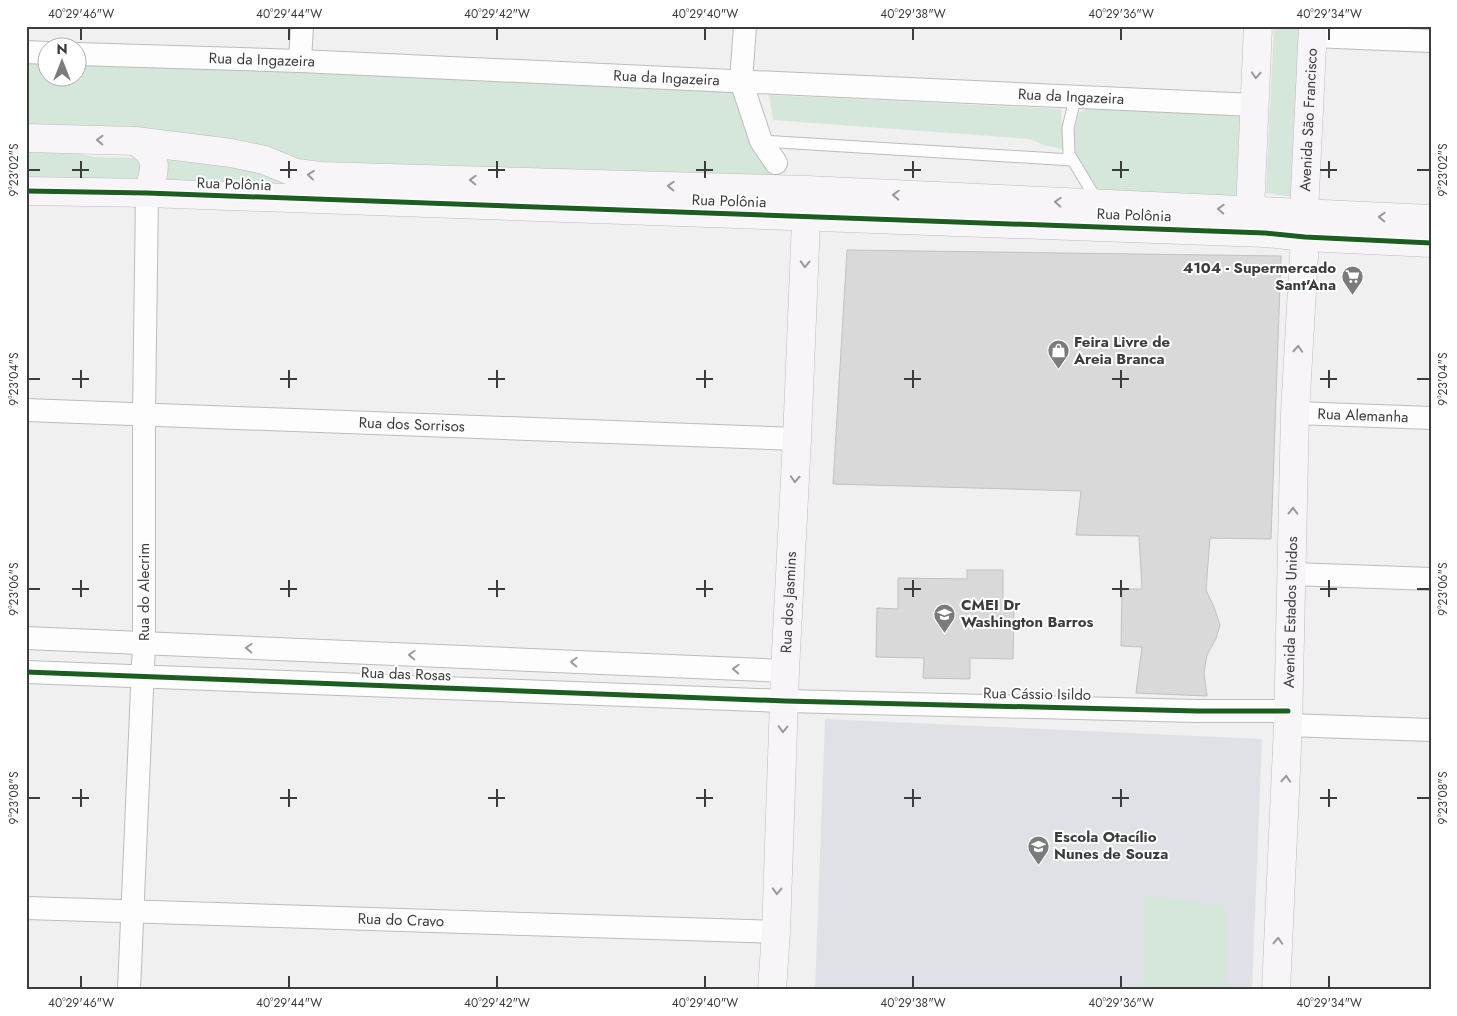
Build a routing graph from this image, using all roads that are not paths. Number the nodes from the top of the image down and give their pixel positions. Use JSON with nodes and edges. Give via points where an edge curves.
{"nodes":[{"id":1,"x":302,"y":26,"type":"edge"},
{"id":2,"x":745,"y":26,"type":"edge"},
{"id":3,"x":1258,"y":26,"type":"edge"},
{"id":4,"x":1313,"y":31,"type":"edge"},
{"id":5,"x":1431,"y":41,"type":"edge"},
{"id":6,"x":88,"y":54,"type":"edge"},
{"id":7,"x":300,"y":61,"type":"junction"},
{"id":8,"x":741,"y":81,"type":"junction"},
{"id":9,"x":1076,"y":96,"type":"junction"},
{"id":10,"x":1254,"y":104,"type":"junction"},
{"id":11,"x":26,"y":138,"type":"edge"},
{"id":12,"x":135,"y":141,"type":"junction"},
{"id":13,"x":761,"y":141,"type":"junction"},
{"id":14,"x":1072,"y":160,"type":"junction"},
{"id":15,"x":776,"y":163,"type":"dead end"},
{"id":16,"x":26,"y":191,"type":"edge"},
{"id":17,"x":147,"y":193,"type":"junction"},
{"id":18,"x":807,"y":203,"type":"junction"},
{"id":19,"x":1099,"y":204,"type":"junction"},
{"id":20,"x":1431,"y":219,"type":"edge"},
{"id":21,"x":1257,"y":222,"type":"junction"},
{"id":22,"x":1304,"y":225,"type":"junction"},
{"id":23,"x":1431,"y":243,"type":"edge"},
{"id":24,"x":26,"y":410,"type":"edge"},
{"id":25,"x":1295,"y":413,"type":"junction"},
{"id":26,"x":144,"y":415,"type":"junction"},
{"id":27,"x":1431,"y":418,"type":"edge"},
{"id":28,"x":797,"y":438,"type":"junction"},
{"id":29,"x":1292,"y":574,"type":"junction"},
{"id":30,"x":1431,"y":579,"type":"edge"},
{"id":31,"x":26,"y":638,"type":"edge"},
{"id":32,"x":144,"y":643,"type":"junction"},
{"id":33,"x":785,"y":671,"type":"junction"},
{"id":34,"x":26,"y":672,"type":"edge"},
{"id":35,"x":142,"y":677,"type":"junction"},
{"id":36,"x":784,"y":700,"type":"junction"},
{"id":37,"x":1288,"y":718,"type":"junction"},
{"id":38,"x":1431,"y":730,"type":"edge"},
{"id":39,"x":26,"y":908,"type":"edge"},
{"id":40,"x":132,"y":911,"type":"junction"},
{"id":41,"x":776,"y":932,"type":"junction"},
{"id":42,"x":129,"y":990,"type":"edge"},
{"id":43,"x":772,"y":990,"type":"edge"},
{"id":44,"x":1276,"y":990,"type":"edge"}],
"edges":[{"from":1,"to":7,"type":"street"},
{"from":2,"to":8,"type":"street"},
{"from":3,"to":10,"type":"main road","one_way":true},
{"from":4,"to":5,"type":"street"},
{"from":4,"to":22,"type":"main road","name":"Avenida São Francisco"},
{"from":6,"to":7,"type":"street","name":"Rua da Ingazeira"},
{"from":7,"to":8,"type":"street","name":"Rua da Ingazeira"},
{"from":8,"to":9,"type":"street","name":"Rua da Ingazeira"},
{"from":8,"to":13,"type":"street"},
{"from":9,"to":10,"type":"street","name":"Rua da Ingazeira"},
{"from":9,"to":14,"type":"lane","via":[[1068,128]]},
{"from":10,"to":21,"type":"main road"},
{"from":12,"to":11,"type":"main road","name":"Rua Polônia","one_way":true},
{"from":12,"to":17,"type":"main road","via":[[150,152],[153,160],[153,178]]},
{"from":18,"to":12,"type":"main road","name":"Rua Polônia","one_way":true,"via":[[320,176],[296,173],[264,160],[231,153]]},
{"from":13,"to":14,"type":"lane"},
{"from":13,"to":15,"type":"street"},
{"from":14,"to":19,"type":"lane"},
{"from":16,"to":17,"type":"main road","name":"Rua Polônia"},
{"from":17,"to":18,"type":"main road","name":"Rua Polônia"},
{"from":17,"to":26,"type":"street","name":"Rua do Alecrim"},
{"from":19,"to":18,"type":"main road","name":"Rua Polônia","one_way":true},
{"from":18,"to":21,"type":"main road","name":"Rua Polônia"},
{"from":18,"to":28,"type":"main road","name":"Rua dos Jasmins","one_way":true},
{"from":21,"to":19,"type":"main road","name":"Rua Polônia","one_way":true},
{"from":20,"to":22,"type":"main road","name":"Rua Polônia","one_way":true},
{"from":21,"to":22,"type":"main road","name":"Rua Polônia"},
{"from":22,"to":23,"type":"main road","name":"Rua Polônia"},
{"from":25,"to":22,"type":"main road","name":"Avenida Estados Unidos","one_way":true},
{"from":24,"to":26,"type":"street","name":"Rua dos Sorrisos"},
{"from":25,"to":27,"type":"street","name":"Rua Alemanha"},
{"from":29,"to":25,"type":"main road","name":"Avenida Estados Unidos","one_way":true},
{"from":26,"to":28,"type":"street","name":"Rua dos Sorrisos"},
{"from":26,"to":32,"type":"street","name":"Rua do Alecrim"},
{"from":28,"to":33,"type":"main road","name":"Rua dos Jasmins","one_way":true},
{"from":29,"to":30,"type":"street"},
{"from":29,"to":37,"type":"main road","name":"Avenida Estados Unidos"},
{"from":31,"to":32,"type":"street","name":"Rua das Rosas"},
{"from":33,"to":32,"type":"street","name":"Rua das Rosas","one_way":true},
{"from":32,"to":35,"type":"street","name":"Rua do Alecrim"},
{"from":33,"to":36,"type":"main road","name":"Rua dos Jasmins"},
{"from":34,"to":35,"type":"street","name":"Rua das Rosas"},
{"from":35,"to":36,"type":"street","name":"Rua das Rosas"},
{"from":35,"to":40,"type":"street","name":"Rua do Alecrim"},
{"from":36,"to":37,"type":"street","name":"Rua Cássio Isildo","via":[[1197,711]]},
{"from":36,"to":41,"type":"main road","name":"Rua dos Jasmins","one_way":true},
{"from":37,"to":38,"type":"street","name":"Rua Cássio Isildo"},
{"from":44,"to":37,"type":"main road","name":"Avenida Estados Unidos","one_way":true},
{"from":39,"to":40,"type":"street","name":"Rua do Cravo"},
{"from":40,"to":41,"type":"street","name":"Rua do Cravo"},
{"from":40,"to":42,"type":"street","name":"Rua do Alecrim"},
{"from":41,"to":43,"type":"main road","name":"Rua dos Jasmins"}]}
